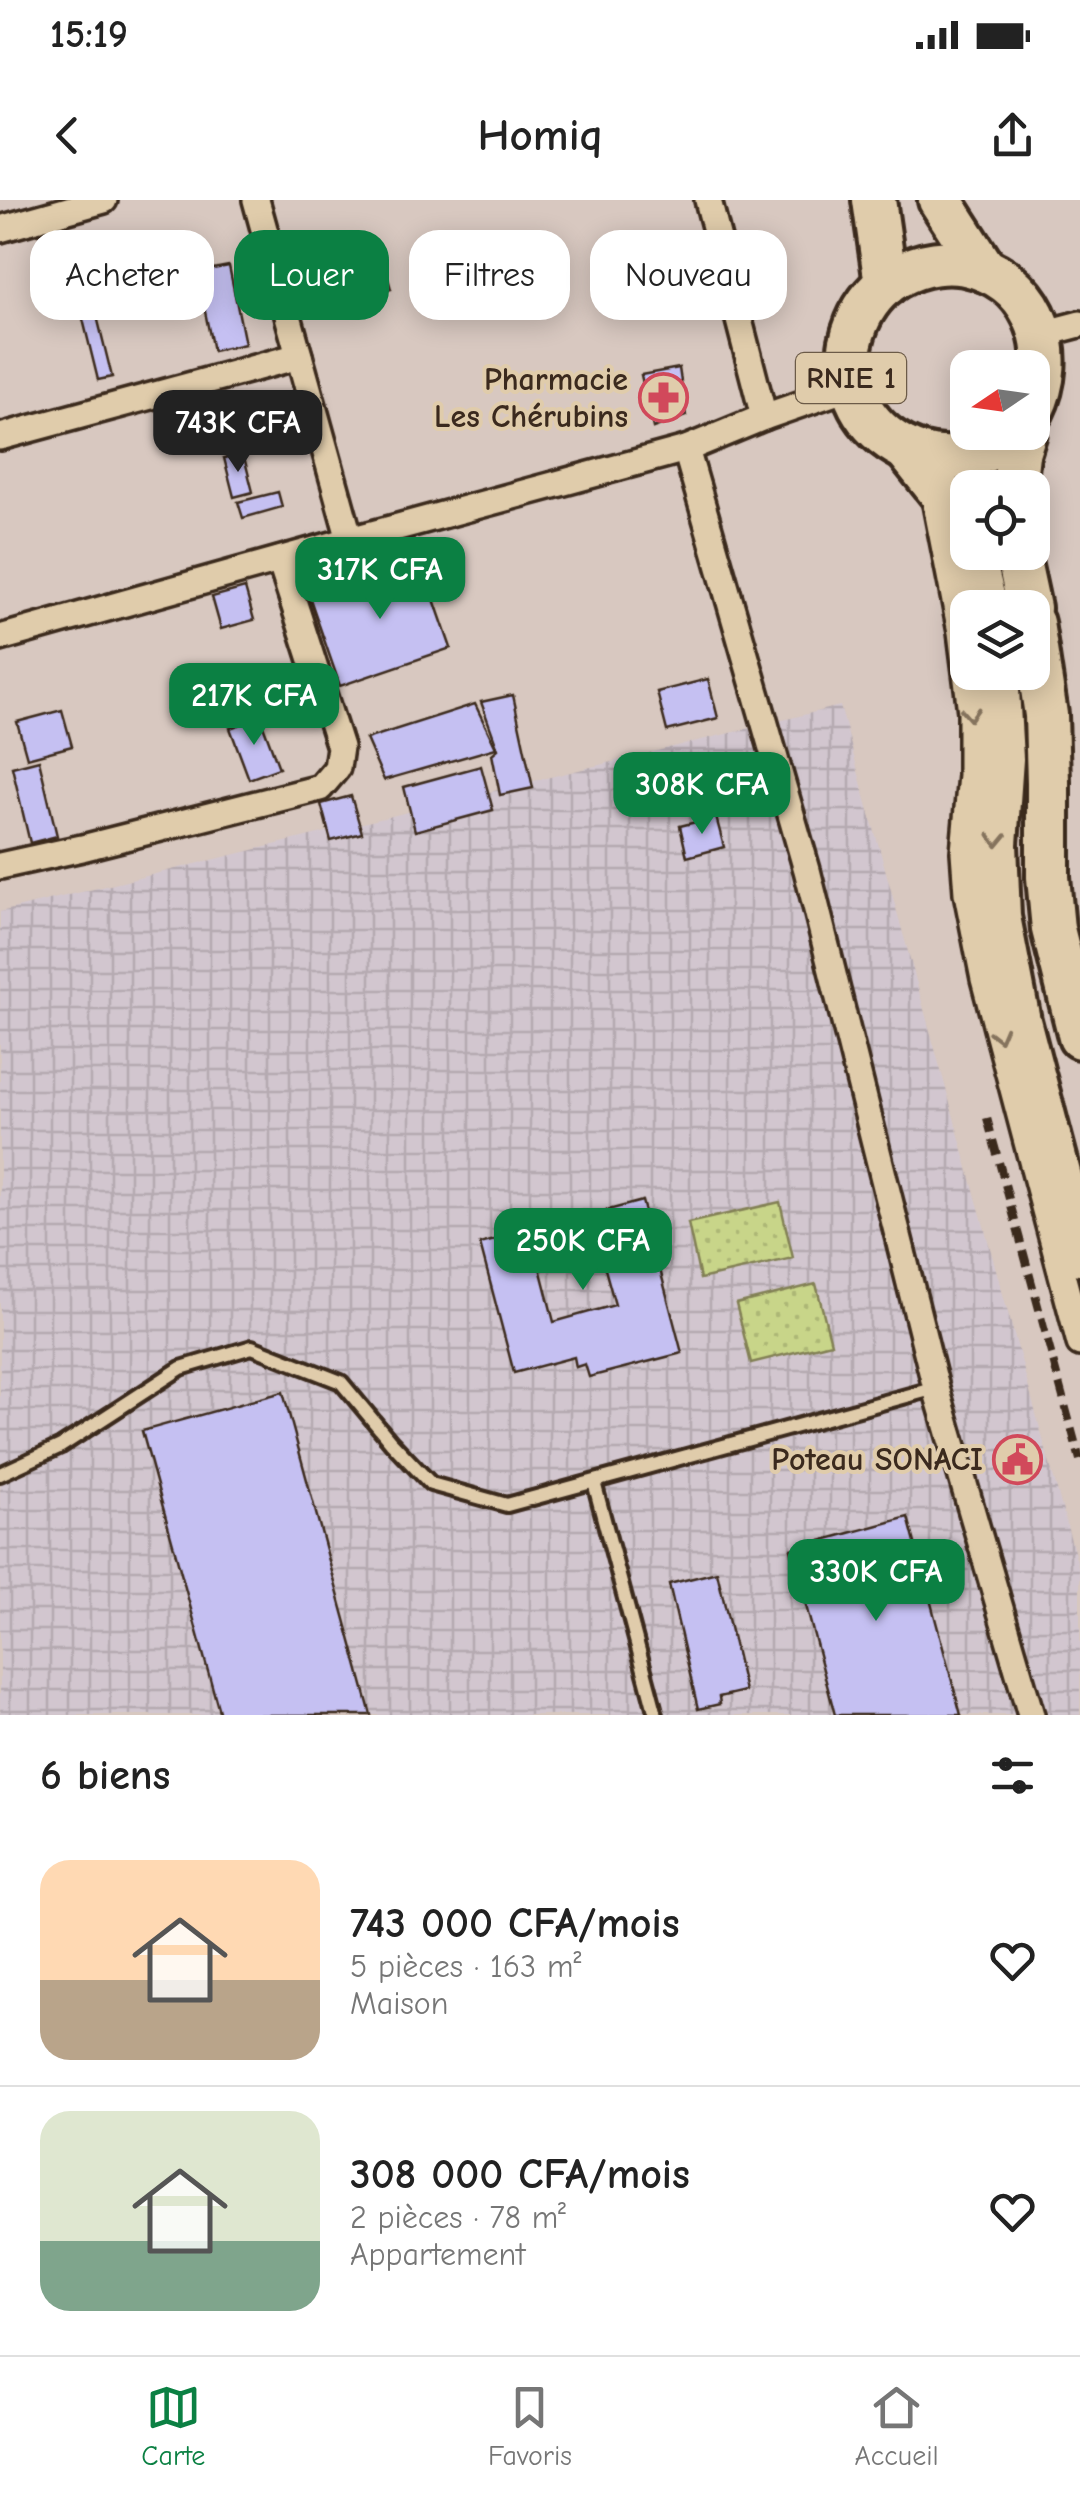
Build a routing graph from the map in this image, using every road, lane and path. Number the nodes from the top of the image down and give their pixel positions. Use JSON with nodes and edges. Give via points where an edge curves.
{"nodes":[{"id":1,"x":104,"y":200,"type":"edge"},
{"id":2,"x":256,"y":200,"type":"edge"},
{"id":3,"x":708,"y":200,"type":"edge"},
{"id":4,"x":874,"y":200,"type":"edge"},
{"id":5,"x":940,"y":200,"type":"edge"},
{"id":6,"x":0,"y":230,"type":"edge"},
{"id":7,"x":984,"y":270,"type":"junction"},
{"id":8,"x":886,"y":284,"type":"junction"},
{"id":9,"x":1061,"y":329,"type":"edge"},
{"id":10,"x":299,"y":356,"type":"junction"},
{"id":11,"x":1050,"y":356,"type":"edge"},
{"id":12,"x":853,"y":386,"type":"junction"},
{"id":13,"x":764,"y":418,"type":"junction"},
{"id":14,"x":0,"y":437,"type":"edge"},
{"id":15,"x":686,"y":449,"type":"junction"},
{"id":16,"x":987,"y":450,"type":"edge"},
{"id":17,"x":918,"y":464,"type":"junction"},
{"id":18,"x":950,"y":503,"type":"edge"},
{"id":19,"x":350,"y":540,"type":"junction"},
{"id":20,"x":280,"y":560,"type":"junction"},
{"id":21,"x":0,"y":638,"type":"edge"},
{"id":22,"x":998,"y":690,"type":"edge"},
{"id":23,"x":1042,"y":690,"type":"edge"},
{"id":24,"x":0,"y":866,"type":"edge"},
{"id":25,"x":1080,"y":1037,"type":"edge"},
{"id":26,"x":1080,"y":1254,"type":"edge"},
{"id":27,"x":1080,"y":1343,"type":"edge"},
{"id":28,"x":936,"y":1388,"type":"junction"},
{"id":29,"x":0,"y":1474,"type":"edge"},
{"id":30,"x":594,"y":1482,"type":"junction"},
{"id":31,"x":656,"y":1715,"type":"edge"},
{"id":32,"x":1031,"y":1715,"type":"edge"}],
"edges":[{"from":1,"to":6,"type":"street"},
{"from":2,"to":10,"type":"street"},
{"from":3,"to":13,"type":"street"},
{"from":4,"to":8,"type":"highway"},
{"from":5,"to":7,"type":"highway"},
{"from":7,"to":8,"type":"highway","via":[[933,264]]},
{"from":7,"to":9,"type":"highway"},
{"from":8,"to":12,"type":"highway","number":"RNIE 1","via":[[854,330]]},
{"from":9,"to":11,"type":"highway"},
{"from":10,"to":14,"type":"street"},
{"from":10,"to":19,"type":"street"},
{"from":12,"to":13,"type":"street"},
{"from":12,"to":17,"type":"highway","number":"RNIE 1","via":[[872,423]]},
{"from":13,"to":15,"type":"street"},
{"from":15,"to":19,"type":"street"},
{"from":15,"to":28,"type":"street","via":[[807,870]]},
{"from":16,"to":17,"type":"highway","number":"RNIE 1"},
{"from":17,"to":18,"type":"highway","number":"RNIE 1"},
{"from":17,"to":27,"type":"street","one_way":true,"via":[[961,632],[971,712],[967,893]]},
{"from":19,"to":20,"type":"street"},
{"from":20,"to":21,"type":"street"},
{"from":20,"to":24,"type":"street","via":[[340,747],[337,768],[320,788]]},
{"from":22,"to":26,"type":"highway","one_way":true,"via":[[998,917]]},
{"from":23,"to":25,"type":"highway","via":[[1053,929]]},
{"from":28,"to":30,"type":"lane"},
{"from":28,"to":32,"type":"street"},
{"from":29,"to":30,"type":"lane","via":[[61,1446],[181,1368],[252,1347],[340,1382],[430,1484],[507,1506]]},
{"from":30,"to":31,"type":"lane"}]}
